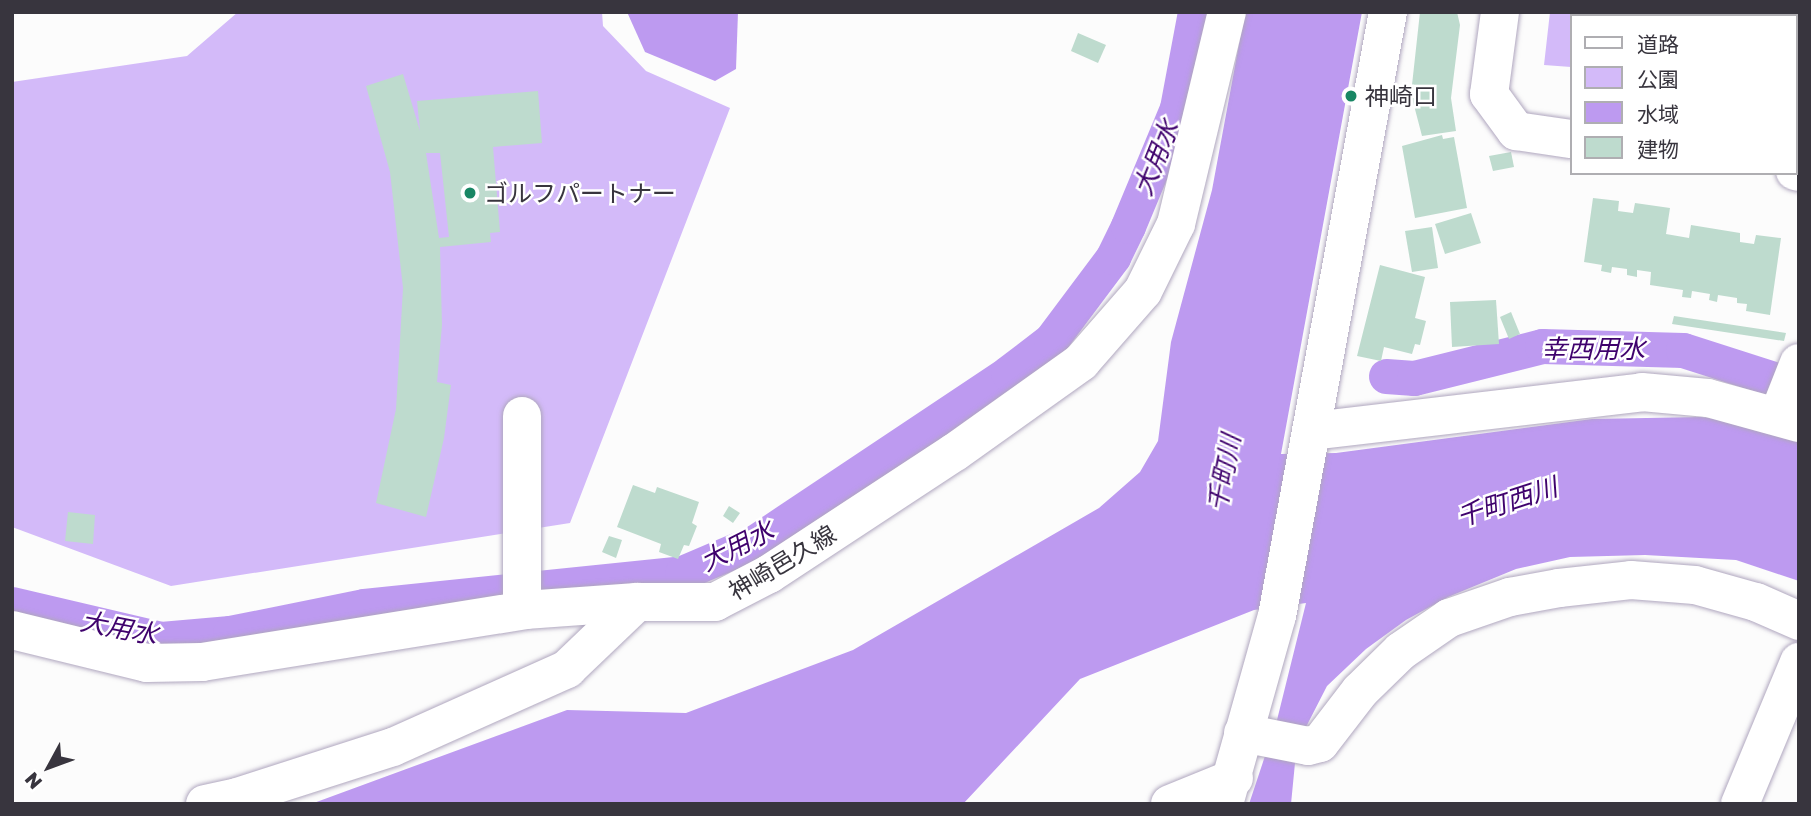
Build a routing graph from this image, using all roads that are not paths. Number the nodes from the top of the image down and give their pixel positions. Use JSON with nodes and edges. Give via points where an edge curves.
{"nodes":[{"id":1,"x":1227,"y":12,"type":"edge"},
{"id":2,"x":1388,"y":12,"type":"edge"},
{"id":3,"x":1500,"y":12,"type":"edge"},
{"id":4,"x":1570,"y":139,"type":"edge"},
{"id":5,"x":1791,"y":394,"type":"edge"},
{"id":6,"x":522,"y":416,"type":"dead end"},
{"id":7,"x":1311,"y":441,"type":"junction"},
{"id":8,"x":524,"y":595,"type":"junction"},
{"id":9,"x":637,"y":602,"type":"junction"},
{"id":10,"x":1799,"y":621,"type":"edge"},
{"id":11,"x":12,"y":630,"type":"edge"},
{"id":12,"x":1799,"y":662,"type":"edge"},
{"id":13,"x":1252,"y":736,"type":"junction"},
{"id":14,"x":1229,"y":791,"type":"edge"},
{"id":15,"x":205,"y":804,"type":"edge"},
{"id":16,"x":1170,"y":804,"type":"edge"},
{"id":17,"x":1740,"y":804,"type":"edge"}],
"edges":[{"from":1,"to":9,"type":"street","name":"神崎邑久線","via":[[1176,224],[1143,291],[1081,362],[955,452],[769,574],[715,602]]},
{"from":2,"to":7,"type":"street"},
{"from":3,"to":4,"type":"street","via":[[1489,93],[1516,131]]},
{"from":5,"to":7,"type":"street","via":[[1708,398],[1642,393]]},
{"from":6,"to":8,"type":"street"},
{"from":7,"to":13,"type":"street"},
{"from":8,"to":9,"type":"street","name":"神崎邑久線"},
{"from":8,"to":11,"type":"street","name":"神崎邑久線","via":[[202,663],[148,663]]},
{"from":9,"to":15,"type":"street","via":[[567,669],[393,747]]},
{"from":10,"to":13,"type":"street","via":[[1756,602],[1695,585],[1631,580],[1510,597],[1449,618],[1401,651],[1360,691],[1320,744]]},
{"from":12,"to":17,"type":"street"},
{"from":13,"to":14,"type":"street"},
{"from":14,"to":16,"type":"street"}]}
